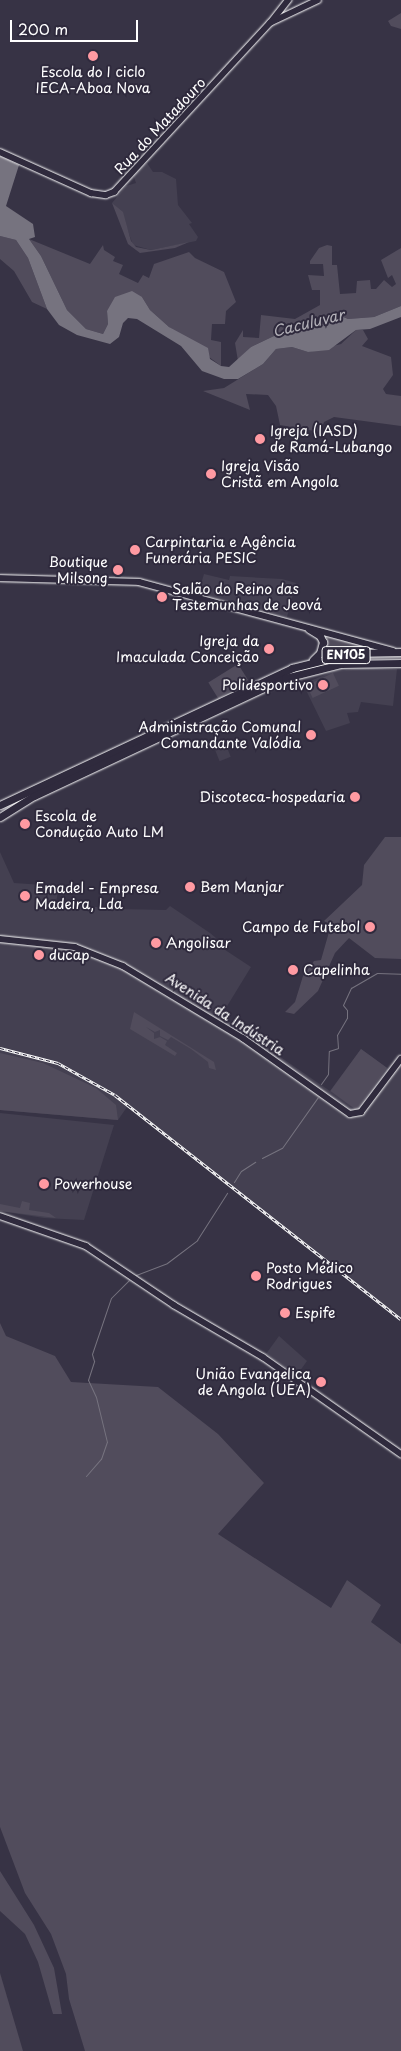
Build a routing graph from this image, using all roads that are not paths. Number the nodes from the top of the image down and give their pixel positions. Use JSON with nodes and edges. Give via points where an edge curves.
{"nodes":[{"id":1,"x":288,"y":0,"type":"edge"},
{"id":2,"x":318,"y":0,"type":"edge"},
{"id":3,"x":270,"y":23,"type":"junction"},
{"id":4,"x":0,"y":152,"type":"edge"},
{"id":5,"x":0,"y":578,"type":"edge"},
{"id":6,"x":309,"y":629,"type":"junction"},
{"id":7,"x":399,"y":652,"type":"edge"},
{"id":8,"x":310,"y":662,"type":"junction"},
{"id":9,"x":401,"y":663,"type":"edge"},
{"id":10,"x":293,"y":671,"type":"junction"},
{"id":11,"x":0,"y":805,"type":"edge"},
{"id":12,"x":0,"y":817,"type":"edge"},
{"id":13,"x":0,"y":939,"type":"edge"},
{"id":14,"x":401,"y":1059,"type":"edge"},
{"id":15,"x":0,"y":1216,"type":"edge"},
{"id":16,"x":401,"y":1454,"type":"edge"}],
"edges":[{"from":1,"to":3,"type":"street"},
{"from":2,"to":3,"type":"street","name":"Rua do Matadouro"},
{"from":3,"to":4,"type":"street","name":"Rua do Matadouro","via":[[114,192],[106,195],[91,193]]},
{"from":5,"to":6,"type":"main road","via":[[139,582]]},
{"from":6,"to":7,"type":"main road"},
{"from":6,"to":8,"type":"main road","via":[[323,642],[319,656]]},
{"from":7,"to":8,"type":"main road","number":"EN105","via":[[352,654]]},
{"from":8,"to":10,"type":"main road","number":"EN105"},
{"from":9,"to":10,"type":"main road","number":"EN105","via":[[341,664]]},
{"from":10,"to":11,"type":"main road","number":"EN105"},
{"from":10,"to":12,"type":"main road","number":"EN105","via":[[34,796]]},
{"from":13,"to":14,"type":"street","name":"Avenida da Indústria","via":[[75,947],[123,966],[243,1038],[350,1114],[361,1112]]},
{"from":15,"to":16,"type":"street","via":[[86,1246],[174,1305],[263,1357]]}]}
